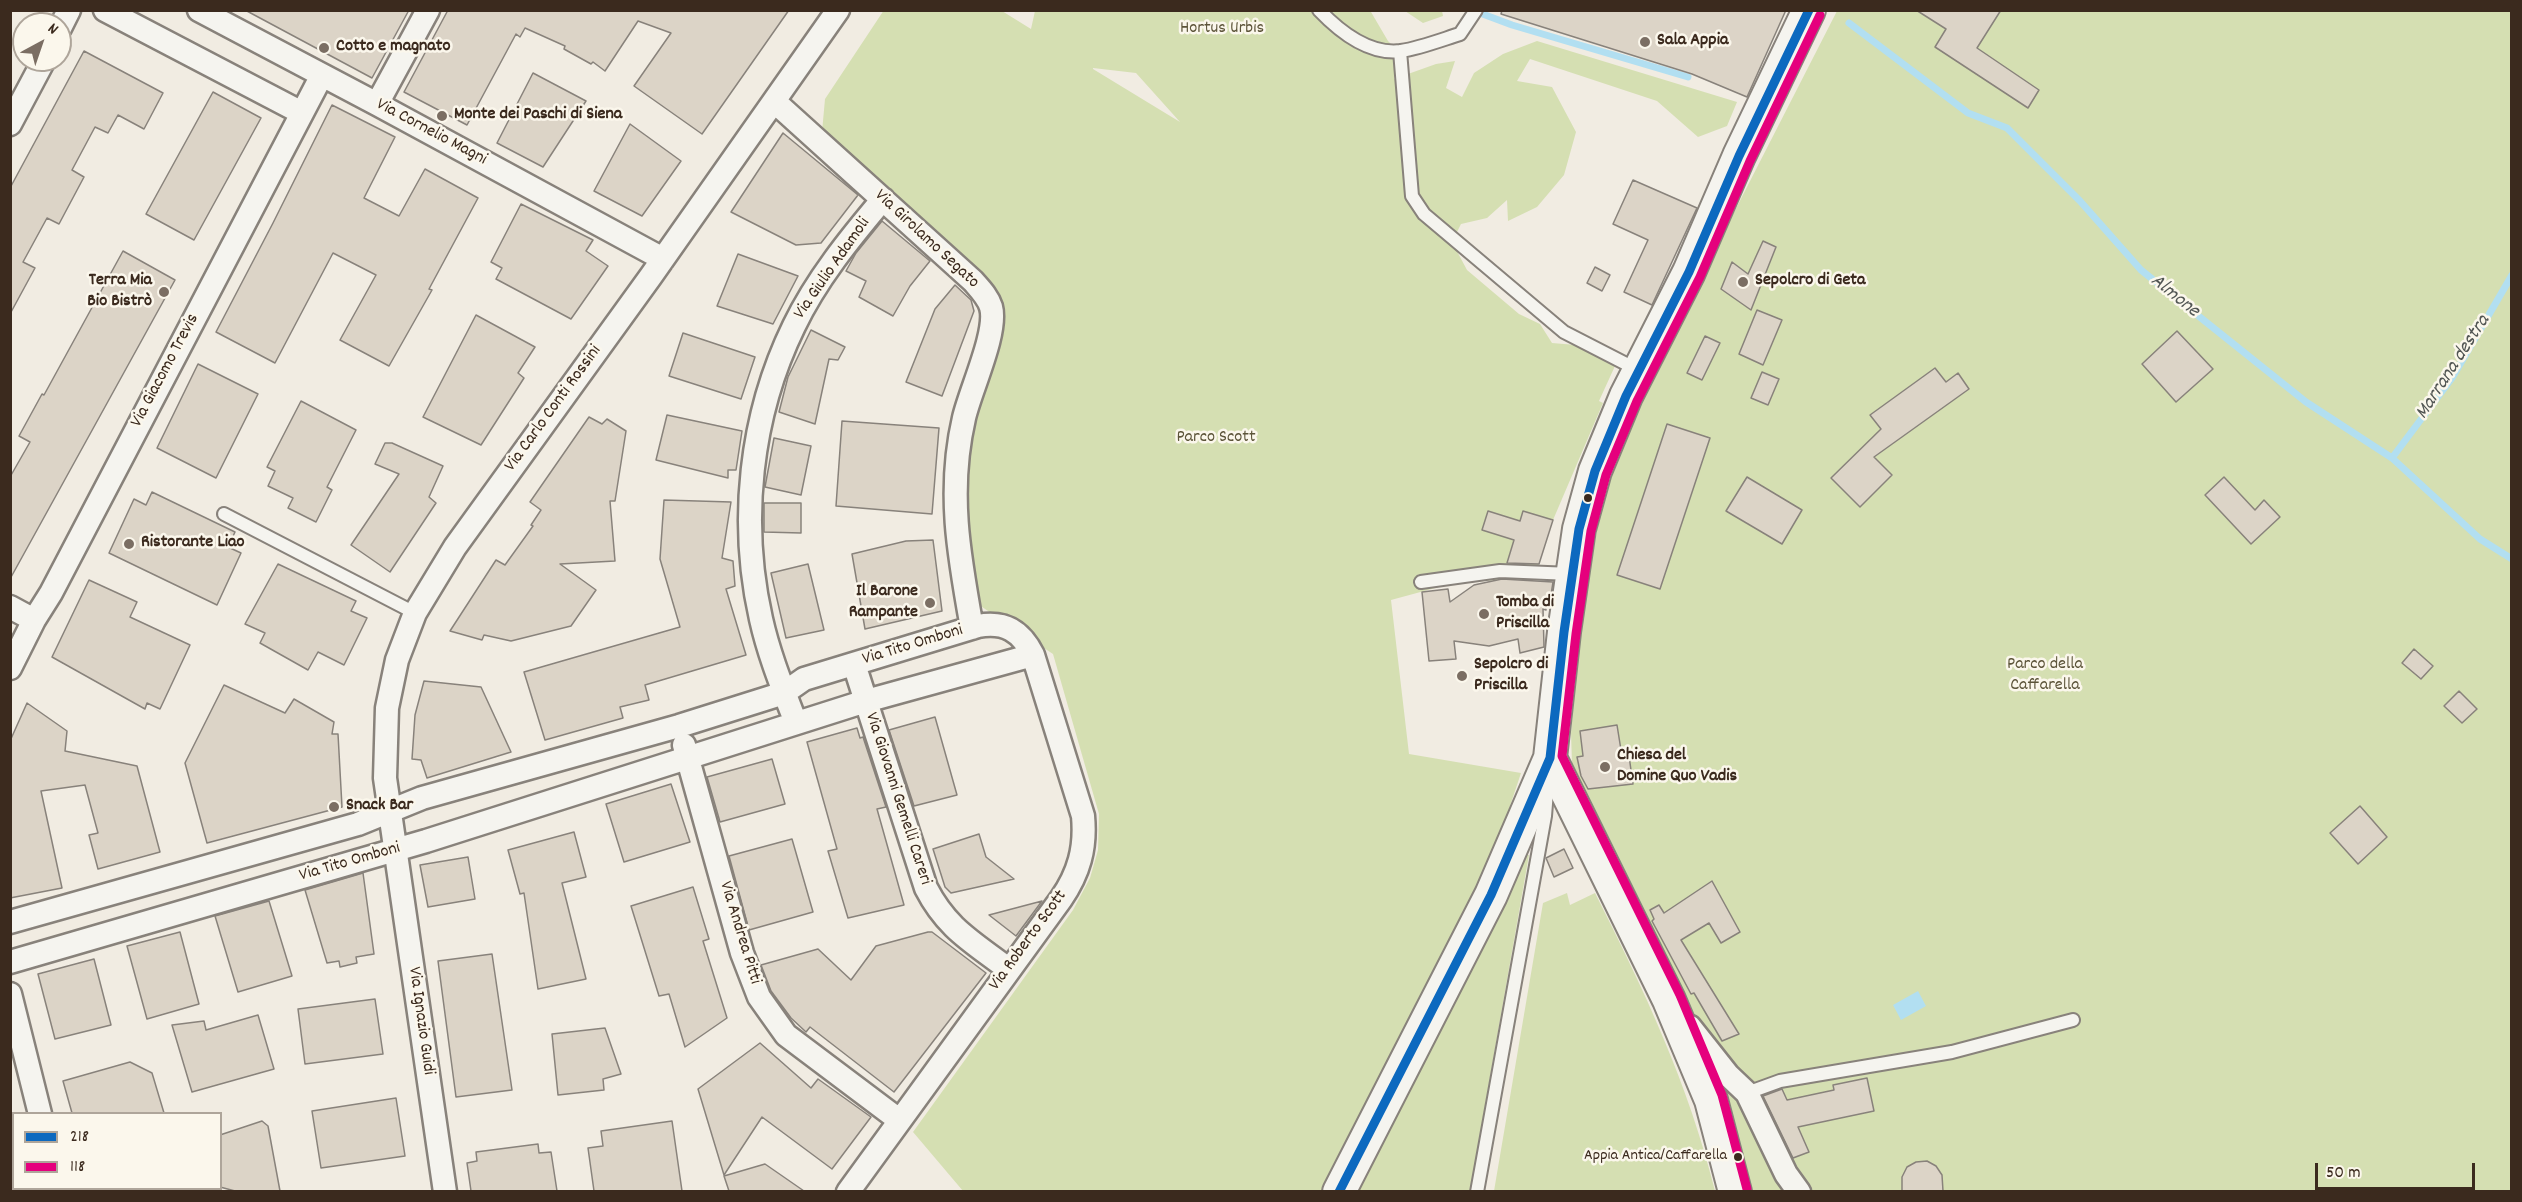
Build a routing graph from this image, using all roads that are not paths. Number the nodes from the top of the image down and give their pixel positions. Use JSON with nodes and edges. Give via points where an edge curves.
{"nodes":[{"id":1,"x":105,"y":10,"type":"edge"},
{"id":2,"x":199,"y":10,"type":"edge"},
{"id":3,"x":428,"y":10,"type":"edge"},
{"id":4,"x":838,"y":10,"type":"edge"},
{"id":5,"x":1319,"y":10,"type":"edge"},
{"id":6,"x":1476,"y":10,"type":"edge"},
{"id":7,"x":1798,"y":23,"type":"edge"},
{"id":8,"x":1400,"y":51,"type":"junction"},
{"id":9,"x":38,"y":72,"type":"edge"},
{"id":10,"x":322,"y":75,"type":"junction"},
{"id":11,"x":775,"y":102,"type":"junction"},
{"id":12,"x":377,"y":104,"type":"junction"},
{"id":13,"x":302,"y":113,"type":"junction"},
{"id":14,"x":10,"y":124,"type":"edge"},
{"id":15,"x":883,"y":200,"type":"junction"},
{"id":16,"x":663,"y":259,"type":"junction"},
{"id":17,"x":1638,"y":370,"type":"junction"},
{"id":18,"x":224,"y":514,"type":"dead end"},
{"id":19,"x":1573,"y":574,"type":"junction"},
{"id":20,"x":1421,"y":582,"type":"dead end"},
{"id":21,"x":10,"y":608,"type":"edge"},
{"id":22,"x":415,"y":614,"type":"junction"},
{"id":23,"x":34,"y":620,"type":"junction"},
{"id":24,"x":972,"y":628,"type":"junction"},
{"id":25,"x":1033,"y":655,"type":"junction"},
{"id":26,"x":854,"y":664,"type":"junction"},
{"id":27,"x":10,"y":668,"type":"edge"},
{"id":28,"x":784,"y":693,"type":"junction"},
{"id":29,"x":866,"y":701,"type":"junction"},
{"id":30,"x":796,"y":723,"type":"junction"},
{"id":31,"x":679,"y":726,"type":"junction"},
{"id":32,"x":688,"y":757,"type":"junction"},
{"id":33,"x":1550,"y":758,"type":"junction"},
{"id":34,"x":388,"y":810,"type":"junction"},
{"id":35,"x":396,"y":850,"type":"junction"},
{"id":36,"x":10,"y":922,"type":"edge"},
{"id":37,"x":10,"y":962,"type":"edge"},
{"id":38,"x":1008,"y":969,"type":"junction"},
{"id":39,"x":10,"y":994,"type":"edge"},
{"id":40,"x":1670,"y":1000,"type":"junction"},
{"id":41,"x":2073,"y":1020,"type":"dead end"},
{"id":42,"x":1747,"y":1093,"type":"junction"},
{"id":43,"x":40,"y":1112,"type":"edge"},
{"id":44,"x":899,"y":1120,"type":"junction"},
{"id":45,"x":1790,"y":1186,"type":"edge"},
{"id":46,"x":444,"y":1191,"type":"edge"},
{"id":47,"x":848,"y":1191,"type":"edge"},
{"id":48,"x":1339,"y":1191,"type":"edge"},
{"id":49,"x":1477,"y":1191,"type":"edge"},
{"id":50,"x":1735,"y":1191,"type":"edge"}],
"edges":[{"from":1,"to":13,"type":"street"},
{"from":2,"to":10,"type":"street","name":"Via Cornelio Magni"},
{"from":3,"to":12,"type":"street"},
{"from":4,"to":11,"type":"street","name":"Via Carlo Conti Rossini"},
{"from":5,"to":8,"type":"lane","via":[[1344,32],[1376,50]]},
{"from":6,"to":8,"type":"lane","via":[[1460,34]]},
{"from":7,"to":17,"type":"street","via":[[1689,272]]},
{"from":8,"to":17,"type":"lane","via":[[1413,196],[1424,214],[1564,332]]},
{"from":9,"to":14,"type":"street"},
{"from":10,"to":12,"type":"street","name":"Via Cornelio Magni"},
{"from":10,"to":13,"type":"street","name":"Via Giacomo Trevis"},
{"from":11,"to":15,"type":"street","name":"Via Girolamo Segato"},
{"from":11,"to":16,"type":"street","name":"Via Carlo Conti Rossini"},
{"from":12,"to":16,"type":"street","name":"Via Cornelio Magni"},
{"from":13,"to":23,"type":"street","name":"Via Giacomo Trevis"},
{"from":15,"to":24,"type":"street","name":"Via Girolamo Segato","via":[[973,281],[991,307],[992,326],[968,404],[957,459],[956,536]]},
{"from":15,"to":28,"type":"street","name":"Via Giulio Adamoli","via":[[837,258],[794,325],[760,427],[750,505],[753,571],[761,621]]},
{"from":16,"to":22,"type":"street","name":"Via Carlo Conti Rossini","via":[[455,547]]},
{"from":17,"to":19,"type":"street","via":[[1595,471],[1579,529]]},
{"from":18,"to":22,"type":"lane"},
{"from":19,"to":20,"type":"lane","via":[[1500,571]]},
{"from":19,"to":33,"type":"street"},
{"from":21,"to":23,"type":"street"},
{"from":22,"to":34,"type":"street","name":"Via Carlo Conti Rossini","via":[[397,660],[388,699],[384,745]]},
{"from":23,"to":27,"type":"street","name":"Via Giacomo Trevis"},
{"from":24,"to":25,"type":"street","name":"Via Tito Omboni","via":[[997,624],[1010,627]]},
{"from":24,"to":26,"type":"street","name":"Via Tito Omboni"},
{"from":25,"to":29,"type":"street","name":"Via Tito Omboni"},
{"from":25,"to":38,"type":"street","name":"Via Roberto Scott","via":[[1083,816],[1085,837],[1074,880]]},
{"from":26,"to":28,"type":"street","name":"Via Tito Omboni","via":[[804,679]]},
{"from":26,"to":29,"type":"street","name":"Via Tito Omboni"},
{"from":28,"to":30,"type":"street"},
{"from":28,"to":31,"type":"street","name":"Via Tito Omboni"},
{"from":29,"to":30,"type":"street","name":"Via Tito Omboni"},
{"from":29,"to":38,"type":"street","name":"Via Giovanni Gemelli Careri","via":[[918,871],[934,904],[950,925]]},
{"from":30,"to":32,"type":"street","name":"Via Tito Omboni"},
{"from":31,"to":32,"type":"street"},
{"from":31,"to":34,"type":"street","name":"Via Tito Omboni"},
{"from":32,"to":35,"type":"street","name":"Via Tito Omboni"},
{"from":32,"to":44,"type":"street","name":"Via Andrea Pitti","via":[[742,953],[765,1007],[795,1042]]},
{"from":33,"to":40,"type":"street"},
{"from":33,"to":48,"type":"street","via":[[1491,895]]},
{"from":33,"to":49,"type":"lane","via":[[1545,816]]},
{"from":34,"to":35,"type":"street","name":"Via Carlo Conti Rossini"},
{"from":34,"to":36,"type":"street","name":"Via Tito Omboni","via":[[358,824]]},
{"from":35,"to":37,"type":"street","name":"Via Tito Omboni"},
{"from":35,"to":46,"type":"street","name":"Via Ignazio Guidi"},
{"from":38,"to":44,"type":"street","name":"Via Roberto Scott"},
{"from":39,"to":43,"type":"street"},
{"from":40,"to":42,"type":"street","via":[[1708,1052]]},
{"from":40,"to":50,"type":"street","via":[[1711,1100]]},
{"from":41,"to":42,"type":"lane","via":[[1952,1052],[1780,1081]]},
{"from":42,"to":45,"type":"street"},
{"from":44,"to":47,"type":"street","name":"Via Roberto Scott"}]}
